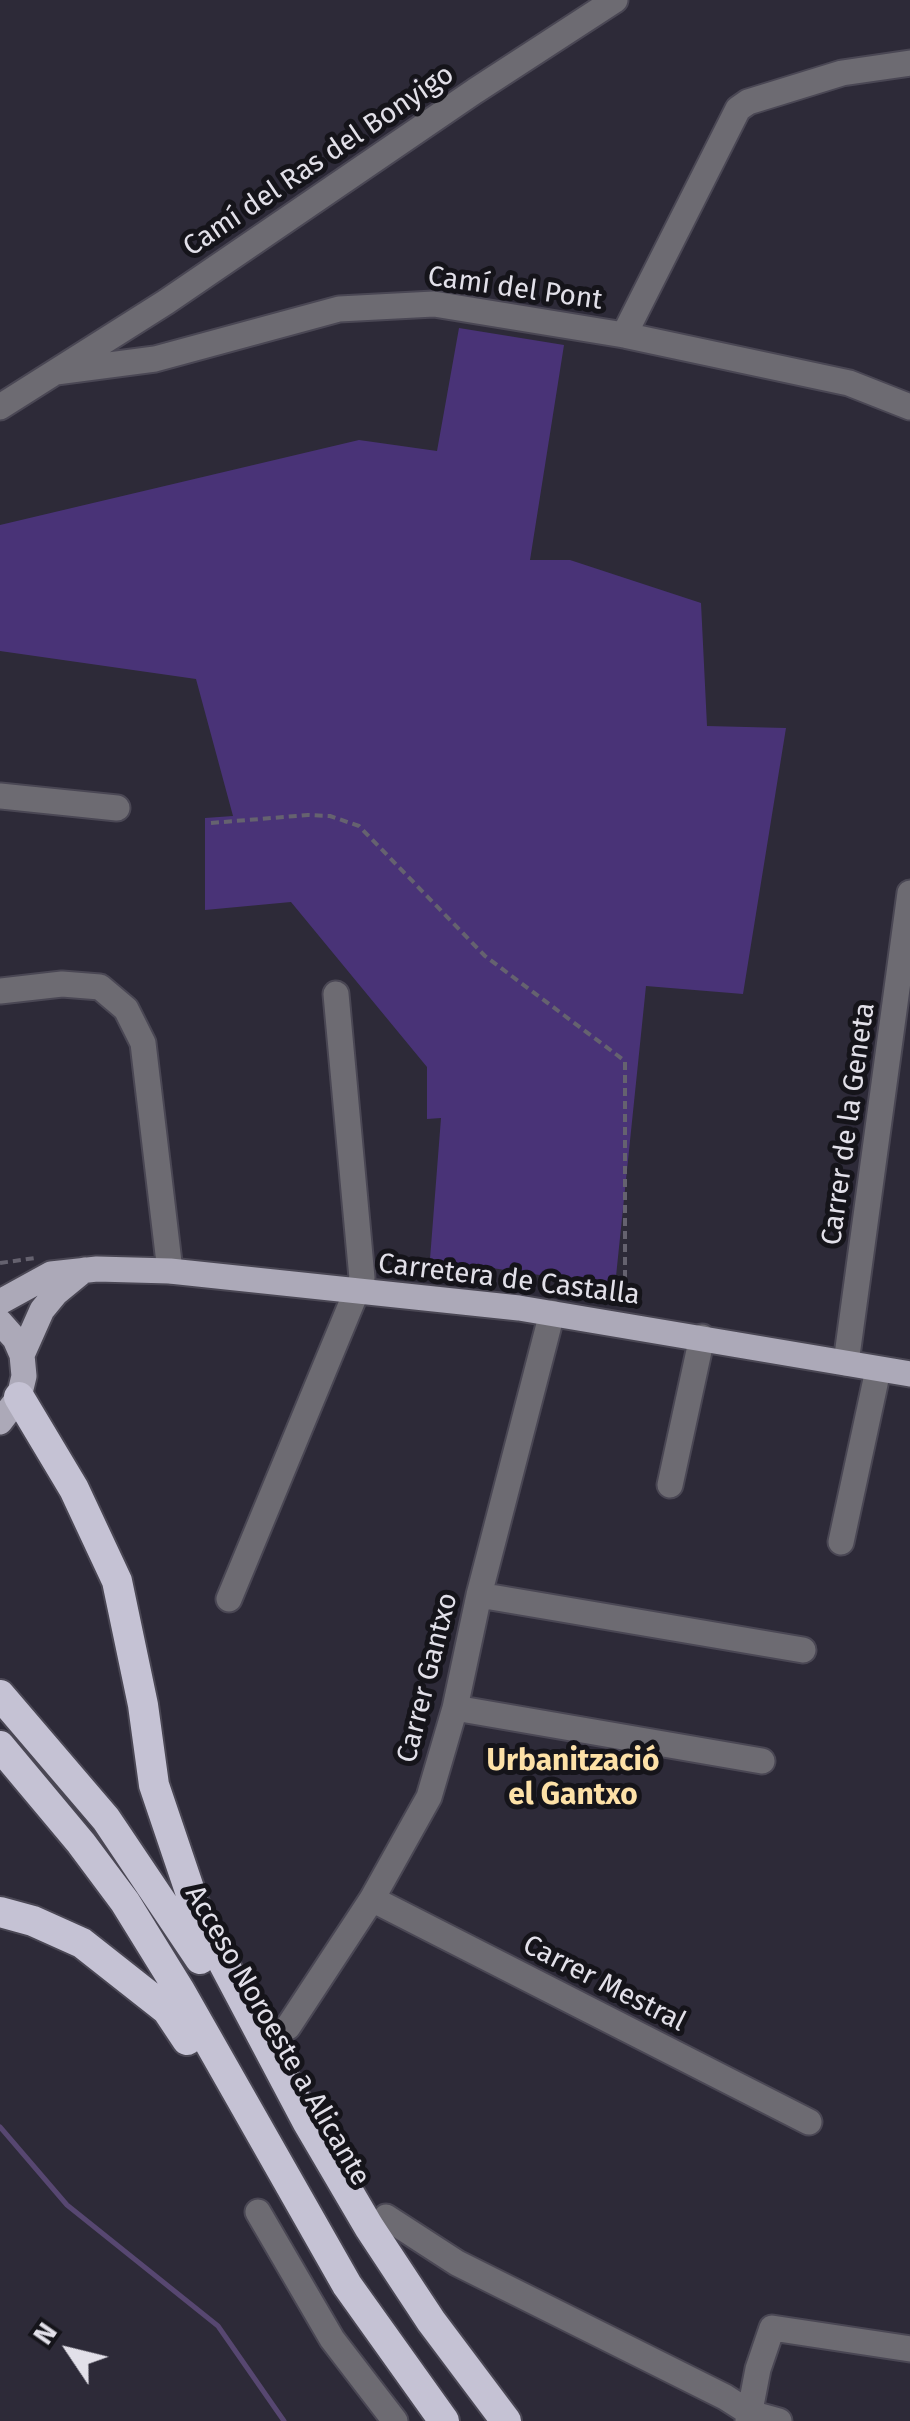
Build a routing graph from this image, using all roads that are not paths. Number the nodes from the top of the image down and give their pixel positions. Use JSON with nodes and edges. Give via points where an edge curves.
{"nodes":[{"id":1,"x":615,"y":0,"type":"edge"},
{"id":2,"x":910,"y":63,"type":"edge"},
{"id":3,"x":624,"y":335,"type":"junction"},
{"id":4,"x":56,"y":372,"type":"junction"},
{"id":5,"x":0,"y":407,"type":"edge"},
{"id":6,"x":910,"y":407,"type":"edge"},
{"id":7,"x":0,"y":796,"type":"edge"},
{"id":8,"x":117,"y":808,"type":"dead end"},
{"id":9,"x":910,"y":893,"type":"edge"},
{"id":10,"x":0,"y":990,"type":"edge"},
{"id":11,"x":336,"y":994,"type":"dead end"},
{"id":12,"x":91,"y":1270,"type":"junction"},
{"id":13,"x":170,"y":1271,"type":"junction"},
{"id":14,"x":354,"y":1291,"type":"junction"},
{"id":15,"x":0,"y":1302,"type":"edge"},
{"id":16,"x":552,"y":1313,"type":"junction"},
{"id":17,"x":0,"y":1322,"type":"edge"},
{"id":18,"x":702,"y":1337,"type":"junction"},
{"id":19,"x":22,"y":1355,"type":"junction"},
{"id":20,"x":846,"y":1364,"type":"junction"},
{"id":21,"x":878,"y":1370,"type":"junction"},
{"id":22,"x":910,"y":1374,"type":"edge"},
{"id":23,"x":19,"y":1397,"type":"junction"},
{"id":24,"x":0,"y":1422,"type":"edge"},
{"id":25,"x":670,"y":1485,"type":"dead end"},
{"id":26,"x":841,"y":1542,"type":"dead end"},
{"id":27,"x":480,"y":1595,"type":"junction"},
{"id":28,"x":229,"y":1598,"type":"dead end"},
{"id":29,"x":803,"y":1650,"type":"dead end"},
{"id":30,"x":0,"y":1695,"type":"edge"},
{"id":31,"x":455,"y":1708,"type":"junction"},
{"id":32,"x":0,"y":1746,"type":"edge"},
{"id":33,"x":762,"y":1760,"type":"dead end"},
{"id":34,"x":372,"y":1899,"type":"junction"},
{"id":35,"x":0,"y":1912,"type":"edge"},
{"id":36,"x":288,"y":2027,"type":"dead end"},
{"id":37,"x":808,"y":2122,"type":"dead end"},
{"id":38,"x":258,"y":2212,"type":"dead end"},
{"id":39,"x":386,"y":2217,"type":"dead end"},
{"id":40,"x":910,"y":2349,"type":"edge"},
{"id":41,"x":749,"y":2417,"type":"edge"},
{"id":42,"x":396,"y":2421,"type":"edge"},
{"id":43,"x":429,"y":2421,"type":"edge"},
{"id":44,"x":444,"y":2421,"type":"edge"},
{"id":45,"x":484,"y":2421,"type":"edge"},
{"id":46,"x":506,"y":2421,"type":"edge"},
{"id":47,"x":779,"y":2421,"type":"edge"}],
"edges":[{"from":1,"to":4,"type":"street","name":"Camí del Ras del Bonyigo"},
{"from":2,"to":3,"type":"street","via":[[842,73],[738,109]]},
{"from":3,"to":4,"type":"street","name":"Camí del Pont","via":[[434,304],[339,309],[155,359]]},
{"from":3,"to":6,"type":"street","name":"Camí del Pont","via":[[849,383]]},
{"from":4,"to":5,"type":"street","name":"Camí del Pont"},
{"from":7,"to":8,"type":"street"},
{"from":9,"to":20,"type":"street","name":"Carrer de la Geneta"},
{"from":10,"to":13,"type":"street","via":[[100,987],[126,1009],[143,1042]]},
{"from":11,"to":14,"type":"street","via":[[362,1278]]},
{"from":12,"to":13,"type":"main road","name":"Carretera de Castalla"},
{"from":12,"to":15,"type":"main road","name":"Carretera de Castalla","via":[[52,1274]]},
{"from":12,"to":19,"type":"main road","via":[[42,1310]]},
{"from":13,"to":14,"type":"main road","name":"Carretera de Castalla"},
{"from":14,"to":16,"type":"main road","name":"Carretera de Castalla"},
{"from":14,"to":28,"type":"street"},
{"from":16,"to":18,"type":"main road","name":"Carretera de Castalla"},
{"from":16,"to":27,"type":"street","name":"Carrer Gantxo"},
{"from":17,"to":19,"type":"main road"},
{"from":18,"to":20,"type":"main road","name":"Carretera de Castalla"},
{"from":18,"to":25,"type":"street"},
{"from":19,"to":23,"type":"main road"},
{"from":20,"to":21,"type":"main road","name":"Carretera de Castalla"},
{"from":21,"to":22,"type":"main road","name":"Carretera de Castalla"},
{"from":21,"to":26,"type":"street"},
{"from":23,"to":24,"type":"main road"},
{"from":23,"to":46,"type":"highway","via":[[74,1489],[117,1581],[154,1785],[198,1915],[369,2226]]},
{"from":27,"to":29,"type":"street"},
{"from":27,"to":31,"type":"street","name":"Carrer Gantxo"},
{"from":30,"to":45,"type":"highway","name":"Acceso Noroeste a Alicante","via":[[106,1819],[192,1944],[349,2224]]},
{"from":31,"to":33,"type":"street"},
{"from":31,"to":34,"type":"street","name":"Carrer Gantxo","via":[[430,1797]]},
{"from":32,"to":44,"type":"highway","via":[[124,1902],[348,2285]]},
{"from":34,"to":36,"type":"street","name":"Carrer Gantxo"},
{"from":34,"to":37,"type":"street","name":"Carrer Mestral"},
{"from":35,"to":43,"type":"highway","via":[[82,1943],[167,2010],[228,2100],[340,2302]]},
{"from":38,"to":42,"type":"street","via":[[332,2340]]},
{"from":39,"to":41,"type":"street","via":[[457,2263],[726,2397]]},
{"from":40,"to":41,"type":"street","via":[[772,2328]]},
{"from":41,"to":47,"type":"street"}]}
